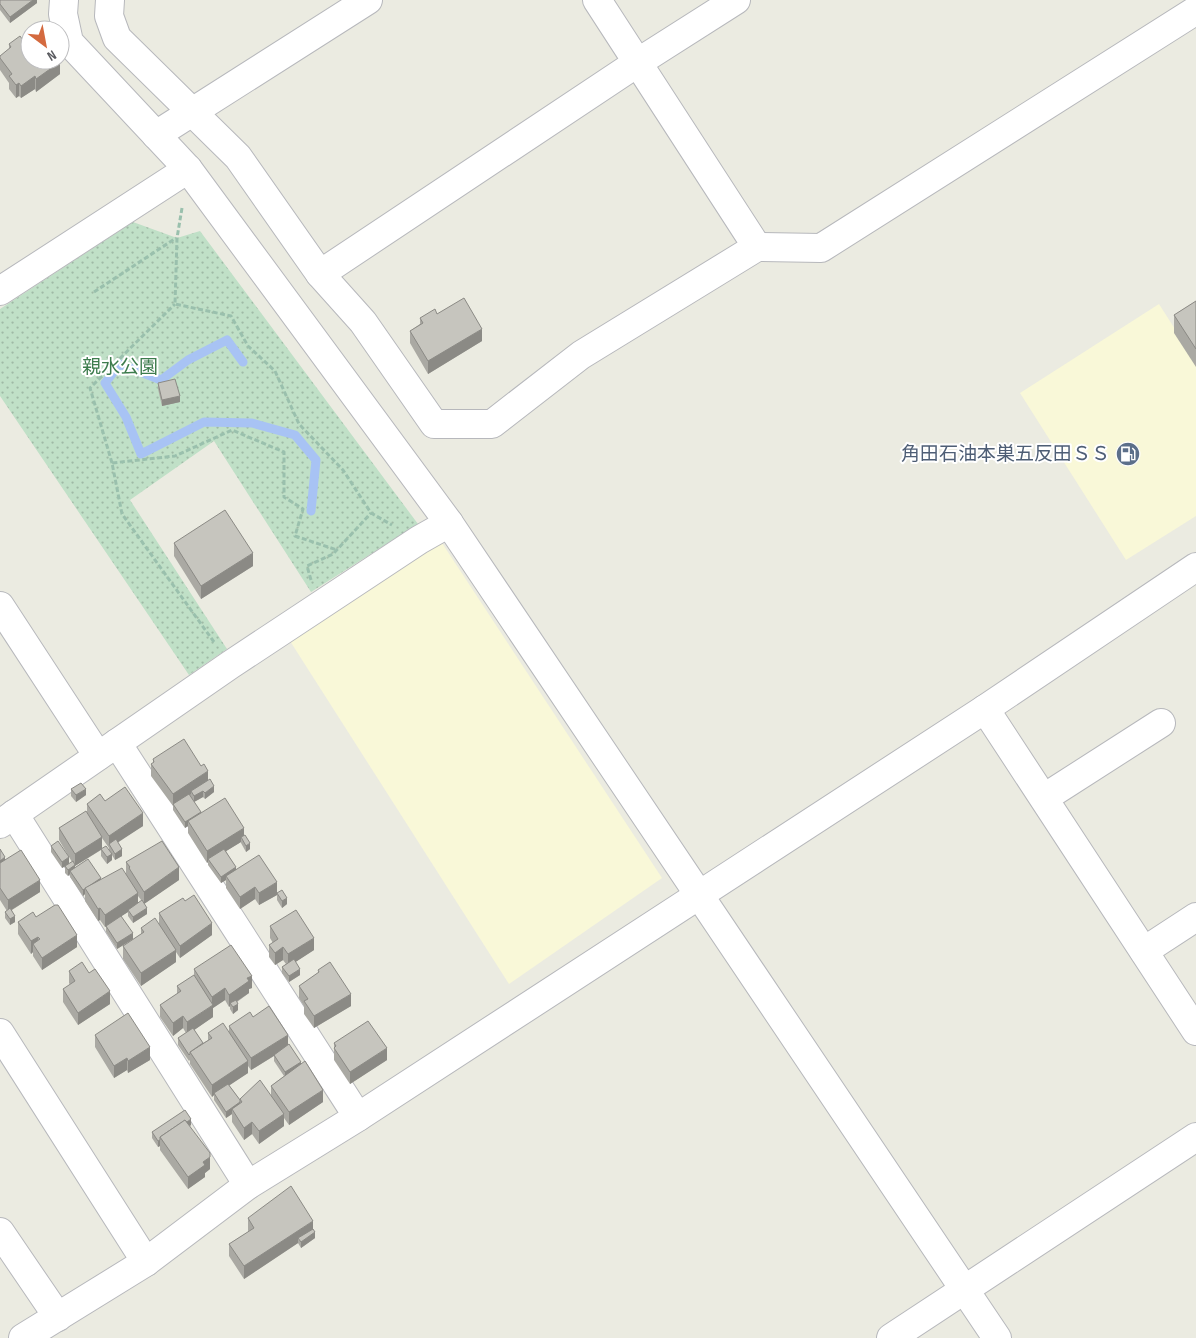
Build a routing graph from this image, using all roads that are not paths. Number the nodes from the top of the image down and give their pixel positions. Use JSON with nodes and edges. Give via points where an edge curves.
{"nodes":[{"id":1,"x":64,"y":0,"type":"edge"},
{"id":2,"x":110,"y":0,"type":"edge"},
{"id":3,"x":368,"y":0,"type":"edge"},
{"id":4,"x":597,"y":0,"type":"edge"},
{"id":5,"x":736,"y":0,"type":"edge"},
{"id":6,"x":1193,"y":8,"type":"edge"},
{"id":7,"x":637,"y":63,"type":"junction"},
{"id":8,"x":193,"y":113,"type":"junction"},
{"id":9,"x":156,"y":135,"type":"junction"},
{"id":10,"x":188,"y":169,"type":"junction"},
{"id":11,"x":757,"y":247,"type":"junction"},
{"id":12,"x":320,"y":274,"type":"junction"},
{"id":13,"x":0,"y":291,"type":"edge"},
{"id":14,"x":449,"y":523,"type":"junction"},
{"id":15,"x":1196,"y":567,"type":"edge"},
{"id":16,"x":0,"y":606,"type":"edge"},
{"id":17,"x":985,"y":709,"type":"junction"},
{"id":18,"x":1161,"y":723,"type":"dead end"},
{"id":19,"x":108,"y":750,"type":"junction"},
{"id":20,"x":1044,"y":798,"type":"junction"},
{"id":21,"x":7,"y":819,"type":"edge"},
{"id":22,"x":700,"y":894,"type":"junction"},
{"id":23,"x":1196,"y":917,"type":"edge"},
{"id":24,"x":1144,"y":951,"type":"junction"},
{"id":25,"x":1196,"y":1031,"type":"edge"},
{"id":26,"x":0,"y":1033,"type":"edge"},
{"id":27,"x":358,"y":1117,"type":"junction"},
{"id":28,"x":1196,"y":1137,"type":"edge"},
{"id":29,"x":248,"y":1185,"type":"junction"},
{"id":30,"x":0,"y":1232,"type":"edge"},
{"id":31,"x":146,"y":1262,"type":"junction"},
{"id":32,"x":965,"y":1288,"type":"junction"},
{"id":33,"x":58,"y":1317,"type":"junction"},
{"id":34,"x":23,"y":1338,"type":"edge"},
{"id":35,"x":891,"y":1338,"type":"edge"},
{"id":36,"x":997,"y":1338,"type":"edge"}],
"edges":[{"from":1,"to":9,"type":"street","via":[[63,14],[69,42]]},
{"from":2,"to":8,"type":"street","via":[[109,16],[117,38]]},
{"from":3,"to":8,"type":"street"},
{"from":4,"to":7,"type":"street"},
{"from":5,"to":7,"type":"street"},
{"from":6,"to":11,"type":"street","via":[[821,248]]},
{"from":7,"to":11,"type":"street"},
{"from":7,"to":12,"type":"street"},
{"from":8,"to":9,"type":"street"},
{"from":8,"to":12,"type":"street","via":[[238,157]]},
{"from":9,"to":10,"type":"street"},
{"from":10,"to":13,"type":"street"},
{"from":10,"to":14,"type":"street"},
{"from":11,"to":12,"type":"street","via":[[581,355],[492,424],[434,424],[363,322]]},
{"from":14,"to":19,"type":"street","via":[[230,665]]},
{"from":14,"to":22,"type":"street"},
{"from":15,"to":17,"type":"street"},
{"from":16,"to":19,"type":"street"},
{"from":17,"to":20,"type":"street"},
{"from":17,"to":22,"type":"street"},
{"from":18,"to":20,"type":"street"},
{"from":19,"to":21,"type":"street"},
{"from":19,"to":27,"type":"street"},
{"from":20,"to":24,"type":"street"},
{"from":21,"to":29,"type":"street"},
{"from":22,"to":27,"type":"street"},
{"from":22,"to":32,"type":"street"},
{"from":23,"to":24,"type":"street"},
{"from":24,"to":25,"type":"street"},
{"from":26,"to":31,"type":"street"},
{"from":27,"to":29,"type":"street"},
{"from":28,"to":32,"type":"street"},
{"from":29,"to":31,"type":"street"},
{"from":30,"to":33,"type":"street"},
{"from":31,"to":33,"type":"street"},
{"from":32,"to":35,"type":"street"},
{"from":32,"to":36,"type":"street"},
{"from":33,"to":34,"type":"street"}]}
